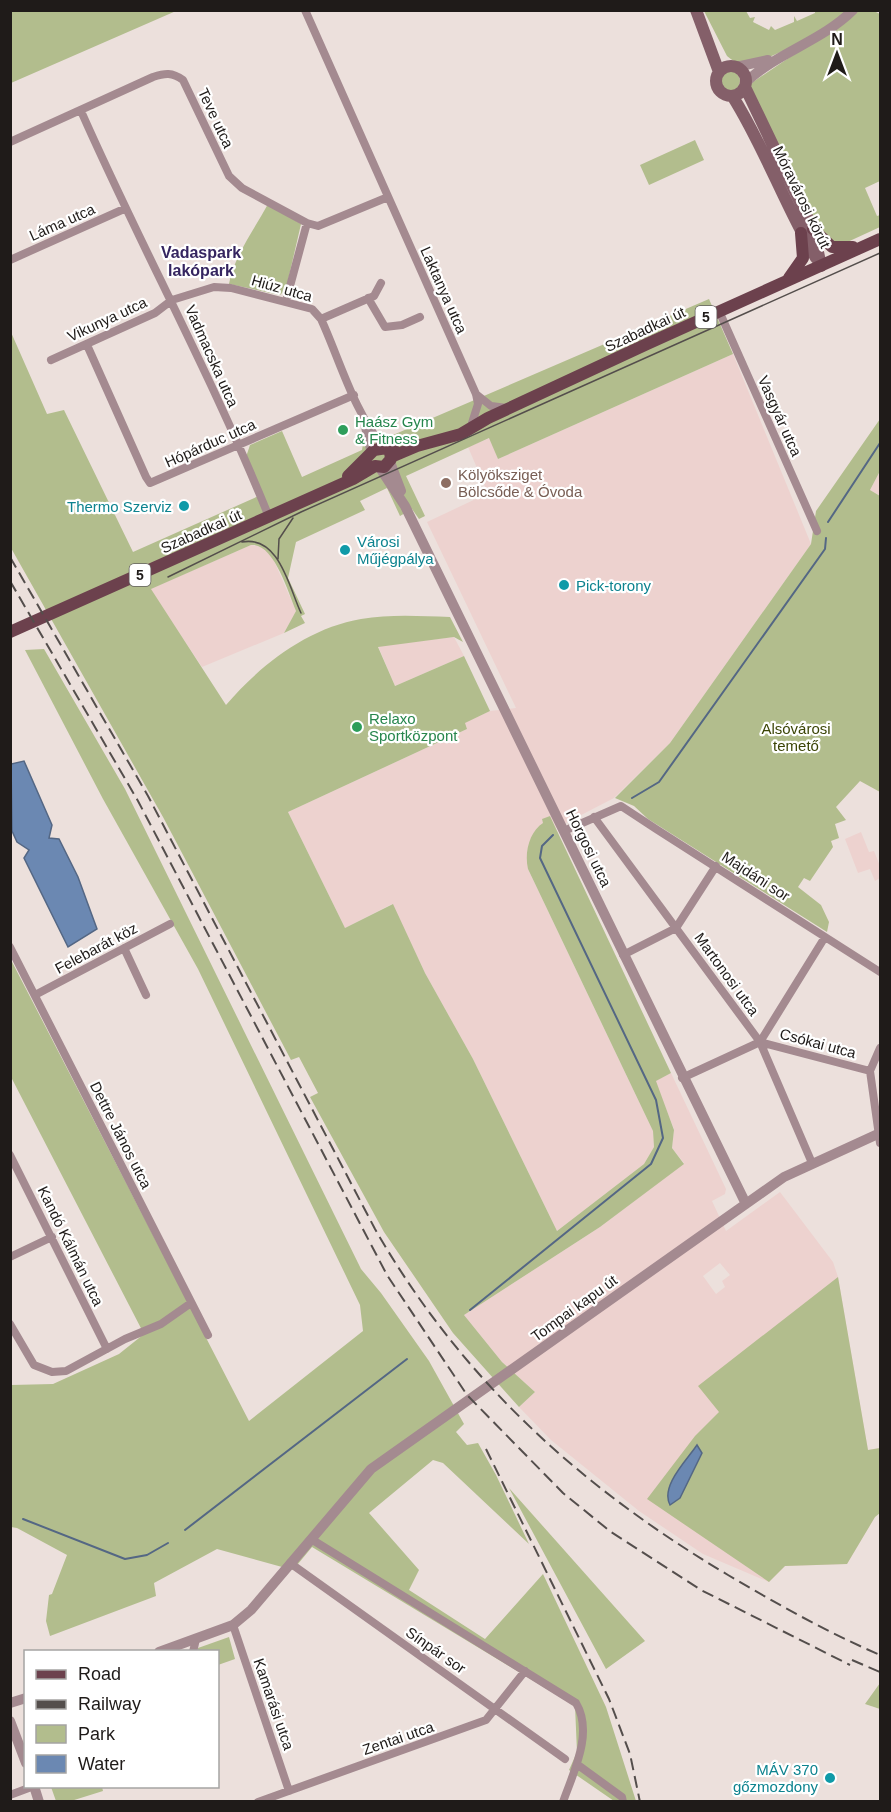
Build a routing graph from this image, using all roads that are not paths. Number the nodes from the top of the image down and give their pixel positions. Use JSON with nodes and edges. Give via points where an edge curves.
{"nodes":[{"id":1,"x":305,"y":10,"type":"edge"},
{"id":2,"x":853,"y":10,"type":"edge"},
{"id":3,"x":698,"y":15,"type":"edge"},
{"id":4,"x":780,"y":57,"type":"junction"},
{"id":5,"x":734,"y":66,"type":"junction"},
{"id":6,"x":719,"y":72,"type":"junction"},
{"id":7,"x":746,"y":84,"type":"junction"},
{"id":8,"x":733,"y":97,"type":"junction"},
{"id":9,"x":81,"y":111,"type":"junction"},
{"id":10,"x":10,"y":142,"type":"edge"},
{"id":11,"x":388,"y":197,"type":"junction"},
{"id":12,"x":124,"y":209,"type":"junction"},
{"id":13,"x":307,"y":223,"type":"junction"},
{"id":14,"x":813,"y":229,"type":"junction"},
{"id":15,"x":801,"y":233,"type":"junction"},
{"id":16,"x":880,"y":239,"type":"edge"},
{"id":17,"x":866,"y":246,"type":"junction"},
{"id":18,"x":10,"y":260,"type":"edge"},
{"id":19,"x":821,"y":266,"type":"junction"},
{"id":20,"x":787,"y":281,"type":"junction"},
{"id":21,"x":381,"y":283,"type":"dead end"},
{"id":22,"x":368,"y":298,"type":"junction"},
{"id":23,"x":172,"y":300,"type":"junction"},
{"id":24,"x":286,"y":301,"type":"junction"},
{"id":25,"x":719,"y":311,"type":"junction"},
{"id":26,"x":420,"y":317,"type":"dead end"},
{"id":27,"x":321,"y":319,"type":"junction"},
{"id":28,"x":87,"y":345,"type":"junction"},
{"id":29,"x":51,"y":360,"type":"dead end"},
{"id":30,"x":476,"y":394,"type":"junction"},
{"id":31,"x":354,"y":395,"type":"junction"},
{"id":32,"x":510,"y":408,"type":"junction"},
{"id":33,"x":361,"y":410,"type":"junction"},
{"id":34,"x":488,"y":418,"type":"junction"},
{"id":35,"x":472,"y":423,"type":"junction"},
{"id":36,"x":238,"y":446,"type":"junction"},
{"id":37,"x":381,"y":457,"type":"junction"},
{"id":38,"x":268,"y":517,"type":"junction"},
{"id":39,"x":817,"y":531,"type":"dead end"},
{"id":40,"x":10,"y":632,"type":"edge"},
{"id":41,"x":594,"y":817,"type":"junction"},
{"id":42,"x":564,"y":831,"type":"junction"},
{"id":43,"x":716,"y":866,"type":"junction"},
{"id":44,"x":170,"y":924,"type":"dead end"},
{"id":45,"x":676,"y":928,"type":"junction"},
{"id":46,"x":825,"y":937,"type":"junction"},
{"id":47,"x":10,"y":947,"type":"edge"},
{"id":48,"x":124,"y":948,"type":"junction"},
{"id":49,"x":623,"y":955,"type":"junction"},
{"id":50,"x":880,"y":972,"type":"edge"},
{"id":51,"x":35,"y":995,"type":"junction"},
{"id":52,"x":146,"y":995,"type":"dead end"},
{"id":53,"x":760,"y":1041,"type":"junction"},
{"id":54,"x":880,"y":1048,"type":"edge"},
{"id":55,"x":870,"y":1071,"type":"junction"},
{"id":56,"x":682,"y":1078,"type":"junction"},
{"id":57,"x":880,"y":1137,"type":"edge"},
{"id":58,"x":10,"y":1155,"type":"edge"},
{"id":59,"x":812,"y":1163,"type":"junction"},
{"id":60,"x":746,"y":1204,"type":"junction"},
{"id":61,"x":52,"y":1237,"type":"junction"},
{"id":62,"x":10,"y":1257,"type":"edge"},
{"id":63,"x":191,"y":1303,"type":"junction"},
{"id":64,"x":10,"y":1324,"type":"edge"},
{"id":65,"x":208,"y":1335,"type":"dead end"},
{"id":66,"x":107,"y":1349,"type":"junction"},
{"id":67,"x":310,"y":1539,"type":"junction"},
{"id":68,"x":290,"y":1563,"type":"junction"},
{"id":69,"x":233,"y":1625,"type":"junction"},
{"id":70,"x":196,"y":1639,"type":"junction"},
{"id":71,"x":165,"y":1650,"type":"edge"},
{"id":72,"x":193,"y":1650,"type":"edge"},
{"id":73,"x":525,"y":1671,"type":"junction"},
{"id":74,"x":497,"y":1710,"type":"junction"},
{"id":75,"x":10,"y":1721,"type":"edge"},
{"id":76,"x":24,"y":1758,"type":"edge"},
{"id":77,"x":565,"y":1759,"type":"dead end"},
{"id":78,"x":578,"y":1765,"type":"junction"},
{"id":79,"x":28,"y":1788,"type":"edge"},
{"id":80,"x":290,"y":1791,"type":"junction"},
{"id":81,"x":10,"y":1794,"type":"edge"},
{"id":82,"x":258,"y":1802,"type":"edge"},
{"id":83,"x":563,"y":1802,"type":"edge"},
{"id":84,"x":623,"y":1802,"type":"edge"}],
"edges":[{"from":1,"to":11,"type":"street","name":"Laktanya utca"},
{"from":2,"to":4,"type":"street","via":[[833,28]]},
{"from":3,"to":5,"type":"main road"},
{"from":3,"to":6,"type":"main road"},
{"from":4,"to":5,"type":"street"},
{"from":4,"to":7,"type":"street"},
{"from":5,"to":6,"type":"main road"},
{"from":5,"to":7,"type":"main road","via":[[741,70]]},
{"from":6,"to":8,"type":"main road","via":[[717,87],[724,95]]},
{"from":7,"to":8,"type":"main road"},
{"from":7,"to":14,"type":"main road","name":"Móravárosi körút"},
{"from":8,"to":15,"type":"main road","name":"Móravárosi körút","via":[[751,126]]},
{"from":9,"to":10,"type":"street","name":"Teve utca"},
{"from":9,"to":12,"type":"street","name":"Vadmacska utca"},
{"from":9,"to":13,"type":"street","name":"Teve utca","via":[[165,73],[175,74],[183,80],[235,182]]},
{"from":11,"to":13,"type":"street","via":[[334,221],[318,226]]},
{"from":11,"to":30,"type":"street","name":"Laktanya utca"},
{"from":12,"to":18,"type":"street","name":"Láma utca"},
{"from":12,"to":23,"type":"street","name":"Vadmacska utca"},
{"from":13,"to":24,"type":"street"},
{"from":14,"to":17,"type":"main road","via":[[832,247]]},
{"from":14,"to":19,"type":"main road","name":"Móravárosi körút"},
{"from":15,"to":19,"type":"main road","name":"Móravárosi körút"},
{"from":15,"to":20,"type":"main road","via":[[803,258]]},
{"from":16,"to":17,"type":"main road","name":"Szabadkai út","number":"5"},
{"from":17,"to":19,"type":"main road","name":"Szabadkai út","number":"5"},
{"from":19,"to":20,"type":"main road","name":"Szabadkai út","number":"5"},
{"from":20,"to":25,"type":"main road","name":"Szabadkai út","number":"5"},
{"from":21,"to":22,"type":"street","via":[[374,296]]},
{"from":22,"to":26,"type":"street","via":[[385,327],[402,326]]},
{"from":22,"to":27,"type":"street"},
{"from":23,"to":24,"type":"street","name":"Hiúz utca","via":[[221,286]]},
{"from":23,"to":28,"type":"street","name":"Vikunya utca","via":[[155,313]]},
{"from":23,"to":36,"type":"street","name":"Vadmacska utca"},
{"from":24,"to":27,"type":"street","name":"Hiúz utca","via":[[312,309]]},
{"from":25,"to":32,"type":"main road","name":"Szabadkai út","number":"5"},
{"from":25,"to":39,"type":"street","name":"Vasgyár utca"},
{"from":27,"to":31,"type":"street","name":"Hiúz utca"},
{"from":28,"to":29,"type":"street","name":"Vikunya utca"},
{"from":28,"to":36,"type":"street","name":"Hópárduc utca","via":[[150,483]]},
{"from":30,"to":32,"type":"street","via":[[490,406]]},
{"from":30,"to":35,"type":"street","via":[[478,404]]},
{"from":31,"to":33,"type":"street","name":"Hiúz utca"},
{"from":31,"to":36,"type":"street","name":"Hópárduc utca"},
{"from":32,"to":34,"type":"main road","name":"Szabadkai út","number":"5"},
{"from":33,"to":37,"type":"street","name":"Hiúz utca"},
{"from":33,"to":37,"type":"street","name":"Hiúz utca"},
{"from":34,"to":35,"type":"main road","name":"Szabadkai út","number":"5"},
{"from":34,"to":37,"type":"main road","name":"Szabadkai út","number":"5","via":[[461,434]]},
{"from":35,"to":37,"type":"main road","name":"Szabadkai út","number":"5"},
{"from":36,"to":38,"type":"street","name":"Vadmacska utca"},
{"from":37,"to":38,"type":"main road","name":"Szabadkai út","number":"5","via":[[338,484]]},
{"from":37,"to":42,"type":"street","name":"Horgosi utca"},
{"from":38,"to":40,"type":"main road","name":"Szabadkai út","number":"5"},
{"from":41,"to":42,"type":"street"},
{"from":41,"to":43,"type":"street","name":"Majdáni sor","via":[[617,806],[628,808]]},
{"from":41,"to":45,"type":"street","name":"Martonosi utca"},
{"from":42,"to":49,"type":"street","name":"Horgosi utca"},
{"from":43,"to":45,"type":"street"},
{"from":43,"to":46,"type":"street","name":"Majdáni sor"},
{"from":44,"to":48,"type":"street","name":"Felebarát köz"},
{"from":45,"to":49,"type":"street"},
{"from":45,"to":53,"type":"street","name":"Martonosi utca"},
{"from":46,"to":50,"type":"street","name":"Majdáni sor"},
{"from":46,"to":53,"type":"street"},
{"from":47,"to":51,"type":"street","name":"Dettre János utca"},
{"from":48,"to":51,"type":"street","name":"Felebarát köz"},
{"from":48,"to":52,"type":"street"},
{"from":49,"to":56,"type":"street","name":"Horgosi utca"},
{"from":51,"to":63,"type":"street","name":"Dettre János utca"},
{"from":53,"to":55,"type":"street","name":"Csókai utca"},
{"from":53,"to":56,"type":"street"},
{"from":53,"to":59,"type":"street","name":"Martonosi utca"},
{"from":54,"to":55,"type":"street"},
{"from":55,"to":57,"type":"street"},
{"from":56,"to":60,"type":"street","name":"Horgosi utca"},
{"from":57,"to":59,"type":"street","name":"Tompai kapu út"},
{"from":58,"to":61,"type":"street","name":"Kandó Kálmán utca"},
{"from":59,"to":60,"type":"street","name":"Tompai kapu út"},
{"from":60,"to":67,"type":"street","name":"Tompai kapu út","via":[[371,1469]]},
{"from":61,"to":62,"type":"street"},
{"from":61,"to":66,"type":"street","name":"Kandó Kálmán utca"},
{"from":63,"to":65,"type":"street","name":"Dettre János utca"},
{"from":63,"to":66,"type":"street","via":[[161,1324]]},
{"from":64,"to":66,"type":"street","via":[[29,1359],[42,1369],[66,1371]]},
{"from":67,"to":68,"type":"street","name":"Tompai kapu út"},
{"from":67,"to":73,"type":"street"},
{"from":68,"to":69,"type":"street","name":"Tompai kapu út","via":[[251,1610]]},
{"from":68,"to":74,"type":"street","name":"Sínpár sor"},
{"from":69,"to":70,"type":"street"},
{"from":69,"to":80,"type":"street","name":"Kamarási utca"},
{"from":70,"to":71,"type":"street"},
{"from":70,"to":72,"type":"street"},
{"from":73,"to":74,"type":"street","name":"Zentai utca"},
{"from":73,"to":78,"type":"street","via":[[569,1697],[579,1709],[582,1723]]},
{"from":74,"to":77,"type":"street","name":"Sínpár sor"},
{"from":74,"to":80,"type":"street","name":"Zentai utca","via":[[472,1727]]},
{"from":75,"to":76,"type":"street"},
{"from":78,"to":83,"type":"street"},
{"from":78,"to":84,"type":"street","via":[[622,1797]]},
{"from":79,"to":81,"type":"street"},
{"from":80,"to":82,"type":"street","name":"Zentai utca"}]}
